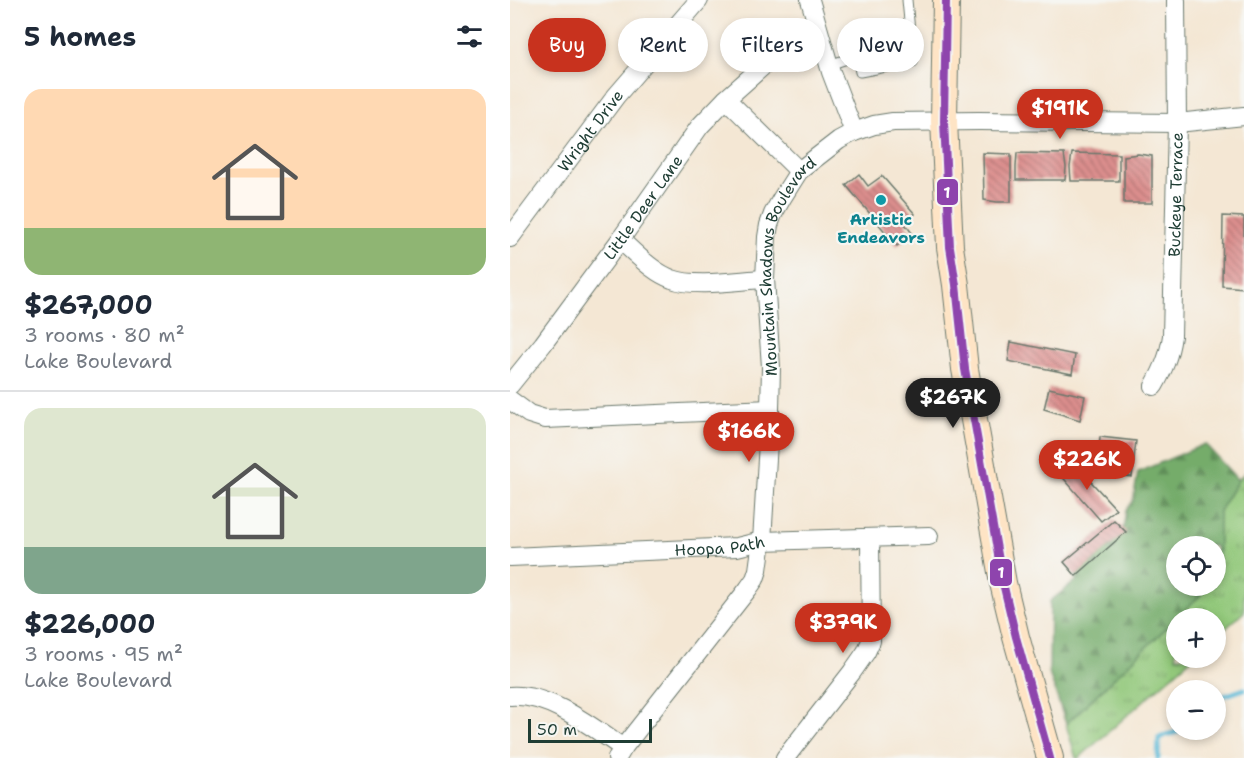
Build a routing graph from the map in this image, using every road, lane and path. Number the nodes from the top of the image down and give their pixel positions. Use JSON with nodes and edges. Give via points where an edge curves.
{"nodes":[{"id":1,"x":699,"y":0,"type":"edge"},
{"id":2,"x":810,"y":0,"type":"edge"},
{"id":3,"x":907,"y":0,"type":"edge"},
{"id":4,"x":946,"y":0,"type":"edge"},
{"id":5,"x":1176,"y":0,"type":"edge"},
{"id":6,"x":908,"y":18,"type":"edge"},
{"id":7,"x":837,"y":62,"type":"edge"},
{"id":8,"x":829,"y":65,"type":"junction"},
{"id":9,"x":756,"y":72,"type":"edge"},
{"id":10,"x":726,"y":99,"type":"junction"},
{"id":11,"x":1244,"y":116,"type":"edge"},
{"id":12,"x":944,"y":121,"type":"junction"},
{"id":13,"x":1177,"y":123,"type":"junction"},
{"id":14,"x":854,"y":132,"type":"junction"},
{"id":15,"x":799,"y":171,"type":"junction"},
{"id":16,"x":510,"y":238,"type":"edge"},
{"id":17,"x":620,"y":240,"type":"junction"},
{"id":18,"x":765,"y":279,"type":"junction"},
{"id":19,"x":510,"y":385,"type":"edge"},
{"id":20,"x":1154,"y":386,"type":"dead end"},
{"id":21,"x":510,"y":400,"type":"edge"},
{"id":22,"x":770,"y":409,"type":"junction"},
{"id":23,"x":929,"y":536,"type":"dead end"},
{"id":24,"x":870,"y":538,"type":"junction"},
{"id":25,"x":762,"y":541,"type":"junction"},
{"id":26,"x":510,"y":557,"type":"edge"},
{"id":27,"x":510,"y":696,"type":"edge"},
{"id":28,"x":620,"y":753,"type":"edge"},
{"id":29,"x":785,"y":758,"type":"edge"},
{"id":30,"x":1050,"y":758,"type":"edge"}],
"edges":[{"from":1,"to":16,"type":"street","name":"Wright Drive","via":[[616,96]]},
{"from":2,"to":8,"type":"street"},
{"from":3,"to":6,"type":"lane"},
{"from":4,"to":12,"type":"main road"},
{"from":5,"to":13,"type":"street","name":"Buckeye Terrace"},
{"from":7,"to":8,"type":"lane"},
{"from":8,"to":14,"type":"street"},
{"from":9,"to":10,"type":"street","name":"Little Deer Lane"},
{"from":10,"to":15,"type":"street"},
{"from":10,"to":17,"type":"street","name":"Little Deer Lane","via":[[700,126]]},
{"from":11,"to":13,"type":"street","name":"Mountain Shadows Boulevard"},
{"from":12,"to":13,"type":"street","name":"Mountain Shadows Boulevard"},
{"from":12,"to":14,"type":"street","name":"Mountain Shadows Boulevard","via":[[893,122]]},
{"from":12,"to":30,"type":"main road","via":[[950,247],[965,369],[1003,583]]},
{"from":13,"to":20,"type":"street","name":"Buckeye Terrace","via":[[1172,336],[1166,365]]},
{"from":14,"to":15,"type":"street","name":"Mountain Shadows Boulevard"},
{"from":15,"to":18,"type":"street","name":"Mountain Shadows Boulevard","via":[[769,225]]},
{"from":17,"to":18,"type":"street","via":[[672,280],[694,284]]},
{"from":17,"to":19,"type":"street","name":"Little Deer Lane"},
{"from":18,"to":22,"type":"street","name":"Mountain Shadows Boulevard"},
{"from":21,"to":22,"type":"street","via":[[529,414],[546,419]]},
{"from":22,"to":25,"type":"street","name":"Mountain Shadows Boulevard"},
{"from":23,"to":24,"type":"street","name":"Hoopa Path"},
{"from":24,"to":25,"type":"street","name":"Hoopa Path"},
{"from":24,"to":29,"type":"street","via":[[871,641],[852,672]]},
{"from":25,"to":26,"type":"street","name":"Hoopa Path","via":[[737,547]]},
{"from":25,"to":28,"type":"street","name":"Mountain Shadows Boulevard","via":[[755,579]]},
{"from":27,"to":28,"type":"street","via":[[538,699],[582,720]]}]}
